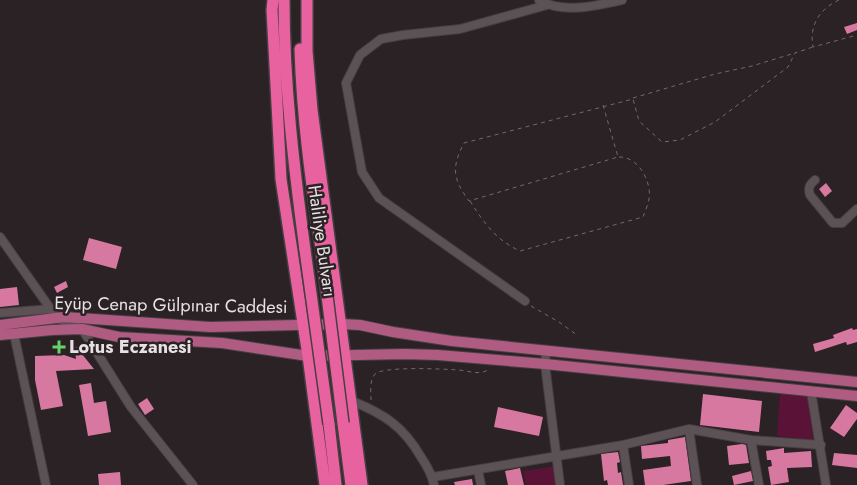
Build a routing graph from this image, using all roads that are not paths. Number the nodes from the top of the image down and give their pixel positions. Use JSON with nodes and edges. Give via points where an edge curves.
{"nodes":[{"id":1,"x":273,"y":0,"type":"edge"},
{"id":2,"x":284,"y":0,"type":"edge"},
{"id":3,"x":300,"y":0,"type":"edge"},
{"id":4,"x":307,"y":0,"type":"edge"},
{"id":5,"x":540,"y":0,"type":"edge"},
{"id":6,"x":622,"y":0,"type":"edge"},
{"id":7,"x":547,"y":4,"type":"junction"},
{"id":8,"x":815,"y":180,"type":"dead end"},
{"id":9,"x":857,"y":209,"type":"edge"},
{"id":10,"x":0,"y":237,"type":"edge"},
{"id":11,"x":524,"y":301,"type":"road end"},
{"id":12,"x":54,"y":313,"type":"junction"},
{"id":13,"x":0,"y":314,"type":"edge"},
{"id":14,"x":0,"y":324,"type":"edge"},
{"id":15,"x":303,"y":324,"type":"junction"},
{"id":16,"x":341,"y":324,"type":"junction"},
{"id":17,"x":82,"y":329,"type":"junction"},
{"id":18,"x":14,"y":334,"type":"junction"},
{"id":19,"x":0,"y":335,"type":"edge"},
{"id":20,"x":546,"y":351,"type":"junction"},
{"id":21,"x":308,"y":356,"type":"junction"},
{"id":22,"x":345,"y":356,"type":"junction"},
{"id":23,"x":545,"y":364,"type":"junction"},
{"id":24,"x":857,"y":382,"type":"edge"},
{"id":25,"x":811,"y":391,"type":"junction"},
{"id":26,"x":857,"y":396,"type":"edge"},
{"id":27,"x":352,"y":401,"type":"junction"},
{"id":28,"x":689,"y":430,"type":"junction"},
{"id":29,"x":750,"y":440,"type":"junction"},
{"id":30,"x":624,"y":445,"type":"junction"},
{"id":31,"x":821,"y":445,"type":"junction"},
{"id":32,"x":557,"y":456,"type":"junction"},
{"id":33,"x":478,"y":470,"type":"junction"},
{"id":34,"x":433,"y":481,"type":"edge"},
{"id":35,"x":46,"y":485,"type":"edge"},
{"id":36,"x":193,"y":485,"type":"edge"},
{"id":37,"x":325,"y":485,"type":"edge"},
{"id":38,"x":336,"y":485,"type":"edge"},
{"id":39,"x":351,"y":485,"type":"edge"},
{"id":40,"x":362,"y":485,"type":"edge"},
{"id":41,"x":481,"y":485,"type":"edge"},
{"id":42,"x":560,"y":485,"type":"edge"},
{"id":43,"x":629,"y":485,"type":"edge"},
{"id":44,"x":697,"y":485,"type":"edge"},
{"id":45,"x":759,"y":485,"type":"edge"},
{"id":46,"x":826,"y":485,"type":"edge"}],
"edges":[{"from":1,"to":15,"type":"highway","via":[[281,179]]},
{"from":2,"to":38,"type":"highway","name":"Haliliye Bulvarı","bridge":true,"via":[[287,97],[293,158]]},
{"from":3,"to":39,"type":"highway","name":"Haliliye Bulvarı","bridge":true,"via":[[301,97]]},
{"from":4,"to":16,"type":"highway","via":[[312,110]]},
{"from":5,"to":7,"type":"street"},
{"from":6,"to":7,"type":"street","via":[[571,8]]},
{"from":7,"to":11,"type":"street","via":[[460,30],[381,39],[360,55],[346,83],[362,172],[379,198]]},
{"from":8,"to":9,"type":"street","via":[[808,190],[810,195],[833,223],[842,224]]},
{"from":10,"to":12,"type":"street"},
{"from":12,"to":13,"type":"street"},
{"from":12,"to":14,"type":"main road","name":"Eyüp Cenap Gülpınar Caddesi"},
{"from":12,"to":15,"type":"main road","name":"Eyüp Cenap Gülpınar Caddesi","via":[[210,326]]},
{"from":12,"to":17,"type":"street"},
{"from":15,"to":16,"type":"main road","name":"Eyüp Cenap Gülpınar Caddesi"},
{"from":15,"to":21,"type":"highway"},
{"from":16,"to":20,"type":"main road","name":"Eyüp Cenap Gülpınar Caddesi"},
{"from":16,"to":22,"type":"highway"},
{"from":17,"to":18,"type":"main road"},
{"from":17,"to":21,"type":"main road","via":[[119,337],[222,343]]},
{"from":17,"to":36,"type":"street","via":[[132,407]]},
{"from":18,"to":19,"type":"main road"},
{"from":18,"to":35,"type":"street"},
{"from":20,"to":23,"type":"street"},
{"from":20,"to":24,"type":"main road","name":"Eyüp Cenap Gülpınar Caddesi"},
{"from":21,"to":22,"type":"main road"},
{"from":21,"to":37,"type":"highway"},
{"from":22,"to":23,"type":"main road","via":[[405,354]]},
{"from":22,"to":27,"type":"highway"},
{"from":23,"to":25,"type":"main road"},
{"from":23,"to":32,"type":"street"},
{"from":25,"to":26,"type":"main road"},
{"from":25,"to":31,"type":"street"},
{"from":27,"to":34,"type":"street","via":[[373,409],[404,432]]},
{"from":27,"to":40,"type":"highway"},
{"from":28,"to":29,"type":"street"},
{"from":28,"to":30,"type":"street"},
{"from":28,"to":44,"type":"street"},
{"from":29,"to":31,"type":"street"},
{"from":29,"to":45,"type":"street"},
{"from":30,"to":32,"type":"street"},
{"from":30,"to":43,"type":"street"},
{"from":31,"to":46,"type":"street"},
{"from":32,"to":33,"type":"street"},
{"from":32,"to":42,"type":"street"},
{"from":33,"to":34,"type":"street"},
{"from":33,"to":41,"type":"street"}]}
